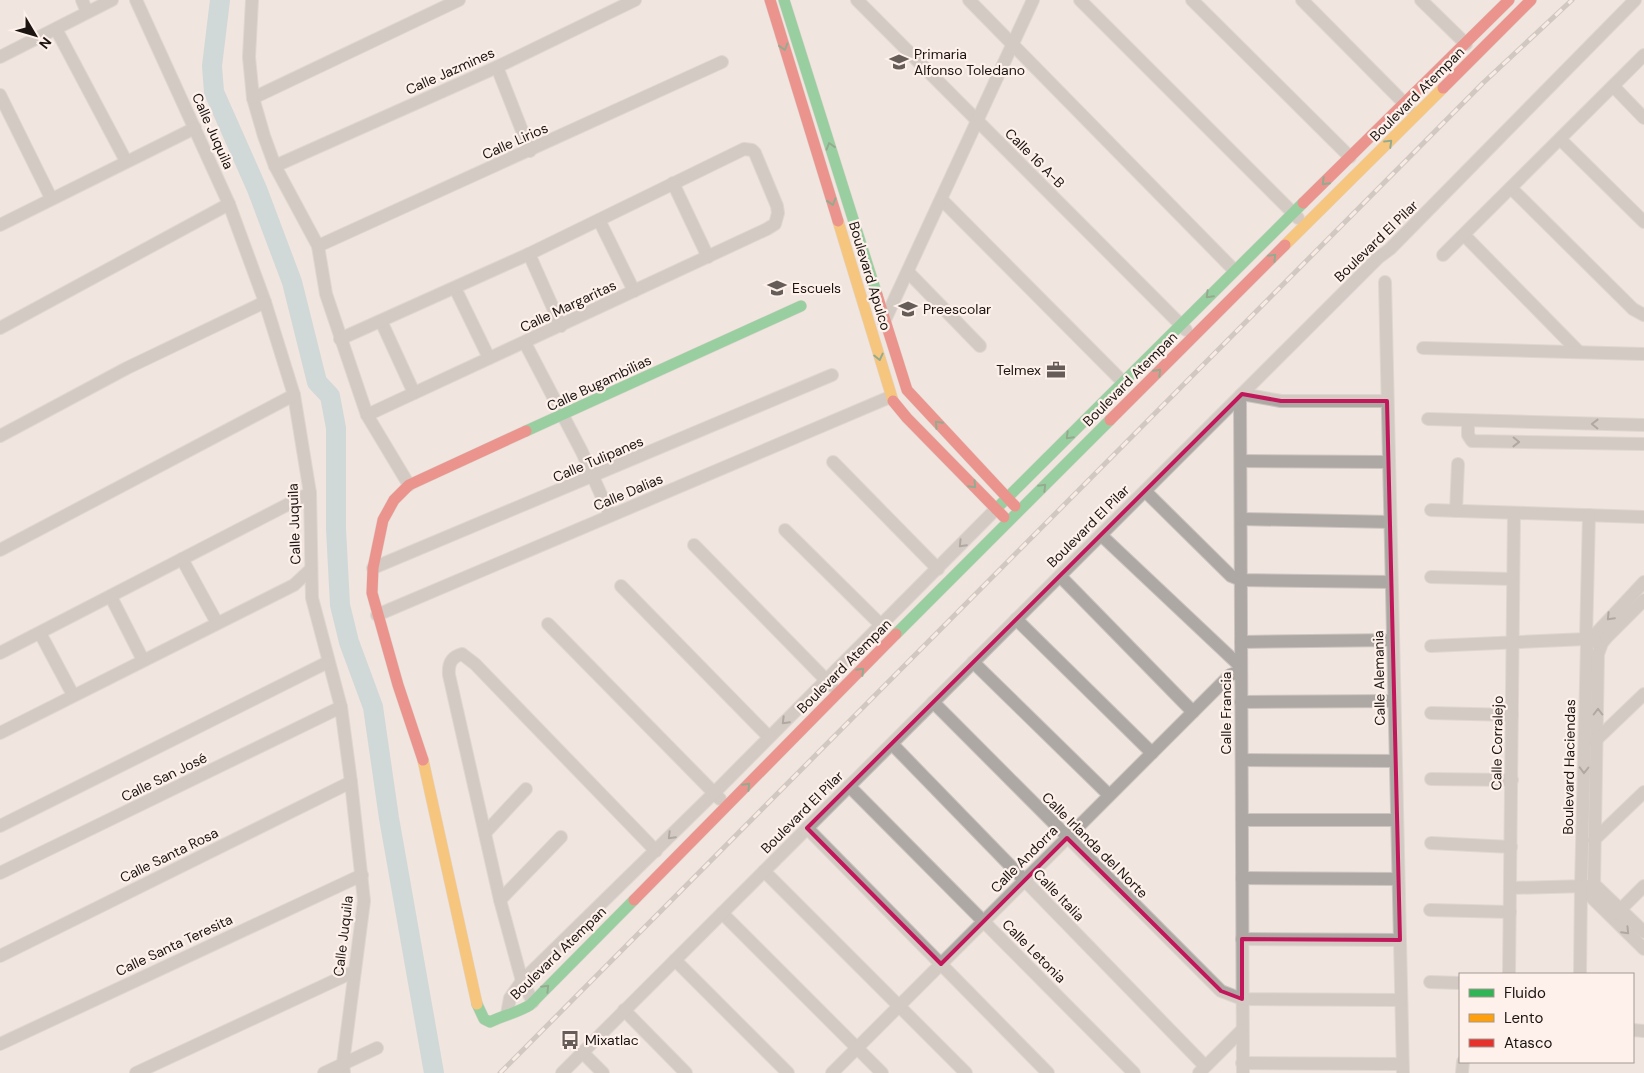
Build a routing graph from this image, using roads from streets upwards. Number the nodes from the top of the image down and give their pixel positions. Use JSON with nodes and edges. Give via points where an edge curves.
{"nodes":[{"id":1,"x":112,"y":0,"type":"edge"},
{"id":2,"x":136,"y":0,"type":"edge"},
{"id":3,"x":253,"y":0,"type":"edge"},
{"id":4,"x":459,"y":0,"type":"edge"},
{"id":5,"x":635,"y":0,"type":"edge"},
{"id":6,"x":770,"y":0,"type":"edge"},
{"id":7,"x":784,"y":0,"type":"edge"},
{"id":8,"x":857,"y":0,"type":"edge"},
{"id":9,"x":969,"y":0,"type":"edge"},
{"id":10,"x":1033,"y":0,"type":"edge"},
{"id":11,"x":1080,"y":0,"type":"edge"},
{"id":12,"x":1192,"y":0,"type":"edge"},
{"id":13,"x":1302,"y":0,"type":"edge"},
{"id":14,"x":1422,"y":0,"type":"edge"},
{"id":15,"x":1509,"y":0,"type":"edge"},
{"id":16,"x":1635,"y":0,"type":"edge"},
{"id":17,"x":1529,"y":1,"type":"edge"},
{"id":18,"x":84,"y":6,"type":"edge"},
{"id":19,"x":56,"y":29,"type":"junction"},
{"id":20,"x":1013,"y":44,"type":"junction"},
{"id":21,"x":1466,"y":44,"type":"junction"},
{"id":22,"x":1644,"y":55,"type":"edge"},
{"id":23,"x":0,"y":58,"type":"edge"},
{"id":24,"x":722,"y":62,"type":"dead end"},
{"id":25,"x":497,"y":67,"type":"junction"},
{"id":26,"x":1613,"y":86,"type":"junction"},
{"id":27,"x":0,"y":95,"type":"edge"},
{"id":28,"x":253,"y":98,"type":"junction"},
{"id":29,"x":1405,"y":104,"type":"junction"},
{"id":30,"x":1641,"y":110,"type":"edge"},
{"id":31,"x":1417,"y":116,"type":"junction"},
{"id":32,"x":977,"y":122,"type":"junction"},
{"id":33,"x":195,"y":128,"type":"junction"},
{"id":34,"x":1560,"y":139,"type":"junction"},
{"id":35,"x":530,"y":151,"type":"junction"},
{"id":36,"x":1350,"y":157,"type":"junction"},
{"id":37,"x":126,"y":161,"type":"junction"},
{"id":38,"x":275,"y":166,"type":"junction"},
{"id":39,"x":673,"y":183,"type":"junction"},
{"id":40,"x":1510,"y":188,"type":"junction"},
{"id":41,"x":51,"y":198,"type":"junction"},
{"id":42,"x":942,"y":200,"type":"junction"},
{"id":43,"x":229,"y":204,"type":"junction"},
{"id":44,"x":1294,"y":214,"type":"junction"},
{"id":45,"x":599,"y":220,"type":"junction"},
{"id":46,"x":1644,"y":222,"type":"edge"},
{"id":47,"x":0,"y":225,"type":"edge"},
{"id":48,"x":1306,"y":225,"type":"junction"},
{"id":49,"x":1464,"y":235,"type":"junction"},
{"id":50,"x":318,"y":246,"type":"junction"},
{"id":51,"x":528,"y":254,"type":"junction"},
{"id":52,"x":1444,"y":255,"type":"dead end"},
{"id":53,"x":708,"y":257,"type":"junction"},
{"id":54,"x":1234,"y":270,"type":"junction"},
{"id":55,"x":908,"y":273,"type":"junction"},
{"id":56,"x":1384,"y":282,"type":"dead end"},
{"id":57,"x":455,"y":288,"type":"junction"},
{"id":58,"x":634,"y":291,"type":"junction"},
{"id":59,"x":265,"y":302,"type":"junction"},
{"id":60,"x":801,"y":306,"type":"dead end"},
{"id":61,"x":1644,"y":315,"type":"edge"},
{"id":62,"x":381,"y":321,"type":"junction"},
{"id":63,"x":884,"y":322,"type":"junction"},
{"id":64,"x":1180,"y":324,"type":"junction"},
{"id":65,"x":561,"y":326,"type":"junction"},
{"id":66,"x":0,"y":328,"type":"edge"},
{"id":67,"x":1193,"y":336,"type":"junction"},
{"id":68,"x":874,"y":338,"type":"junction"},
{"id":69,"x":340,"y":339,"type":"junction"},
{"id":70,"x":525,"y":343,"type":"junction"},
{"id":71,"x":980,"y":346,"type":"dead end"},
{"id":72,"x":1423,"y":348,"type":"dead end"},
{"id":73,"x":1579,"y":352,"type":"junction"},
{"id":74,"x":1644,"y":354,"type":"edge"},
{"id":75,"x":489,"y":358,"type":"junction"},
{"id":76,"x":832,"y":375,"type":"dead end"},
{"id":77,"x":1123,"y":382,"type":"junction"},
{"id":78,"x":414,"y":393,"type":"junction"},
{"id":79,"x":294,"y":395,"type":"junction"},
{"id":80,"x":1241,"y":395,"type":"junction"},
{"id":81,"x":890,"y":397,"type":"junction"},
{"id":82,"x":1387,"y":401,"type":"junction"},
{"id":83,"x":367,"y":415,"type":"junction"},
{"id":84,"x":563,"y":416,"type":"junction"},
{"id":85,"x":1428,"y":419,"type":"dead end"},
{"id":86,"x":1468,"y":422,"type":"junction"},
{"id":87,"x":1644,"y":425,"type":"edge"},
{"id":88,"x":0,"y":436,"type":"edge"},
{"id":89,"x":1644,"y":444,"type":"edge"},
{"id":90,"x":1240,"y":461,"type":"junction"},
{"id":91,"x":833,"y":462,"type":"dead end"},
{"id":92,"x":1389,"y":462,"type":"junction"},
{"id":93,"x":1458,"y":464,"type":"dead end"},
{"id":94,"x":593,"y":477,"type":"junction"},
{"id":95,"x":409,"y":485,"type":"junction"},
{"id":96,"x":1145,"y":491,"type":"junction"},
{"id":97,"x":310,"y":493,"type":"junction"},
{"id":98,"x":1008,"y":498,"type":"junction"},
{"id":99,"x":996,"y":509,"type":"junction"},
{"id":100,"x":1020,"y":510,"type":"junction"},
{"id":101,"x":1431,"y":510,"type":"dead end"},
{"id":102,"x":1456,"y":511,"type":"junction"},
{"id":103,"x":1514,"y":513,"type":"junction"},
{"id":104,"x":610,"y":515,"type":"junction"},
{"id":105,"x":1589,"y":515,"type":"junction"},
{"id":106,"x":1644,"y":517,"type":"edge"},
{"id":107,"x":1241,"y":519,"type":"junction"},
{"id":108,"x":1008,"y":521,"type":"junction"},
{"id":109,"x":1390,"y":522,"type":"junction"},
{"id":110,"x":784,"y":530,"type":"dead end"},
{"id":111,"x":1101,"y":535,"type":"junction"},
{"id":112,"x":694,"y":545,"type":"dead end"},
{"id":113,"x":0,"y":550,"type":"edge"},
{"id":114,"x":182,"y":559,"type":"junction"},
{"id":115,"x":373,"y":568,"type":"junction"},
{"id":116,"x":311,"y":569,"type":"junction"},
{"id":117,"x":938,"y":570,"type":"junction"},
{"id":118,"x":1060,"y":576,"type":"junction"},
{"id":119,"x":1431,"y":578,"type":"dead end"},
{"id":120,"x":1513,"y":579,"type":"junction"},
{"id":121,"x":1241,"y":580,"type":"junction"},
{"id":122,"x":1391,"y":582,"type":"junction"},
{"id":123,"x":1644,"y":582,"type":"edge"},
{"id":124,"x":294,"y":585,"type":"junction"},
{"id":125,"x":621,"y":586,"type":"dead end"},
{"id":126,"x":111,"y":597,"type":"junction"},
{"id":127,"x":312,"y":598,"type":"junction"},
{"id":128,"x":1644,"y":600,"type":"edge"},
{"id":129,"x":377,"y":615,"type":"junction"},
{"id":130,"x":1016,"y":620,"type":"junction"},
{"id":131,"x":218,"y":623,"type":"junction"},
{"id":132,"x":548,"y":624,"type":"dead end"},
{"id":133,"x":881,"y":625,"type":"junction"},
{"id":134,"x":40,"y":632,"type":"junction"},
{"id":135,"x":1393,"y":640,"type":"junction"},
{"id":136,"x":1587,"y":640,"type":"junction"},
{"id":137,"x":1241,"y":642,"type":"junction"},
{"id":138,"x":1513,"y":644,"type":"junction"},
{"id":139,"x":1602,"y":644,"type":"junction"},
{"id":140,"x":1431,"y":646,"type":"dead end"},
{"id":141,"x":0,"y":653,"type":"edge"},
{"id":142,"x":143,"y":660,"type":"junction"},
{"id":143,"x":328,"y":662,"type":"junction"},
{"id":144,"x":974,"y":662,"type":"junction"},
{"id":145,"x":1241,"y":669,"type":"junction"},
{"id":146,"x":827,"y":680,"type":"junction"},
{"id":147,"x":839,"y":693,"type":"junction"},
{"id":148,"x":1644,"y":694,"type":"edge"},
{"id":149,"x":73,"y":695,"type":"junction"},
{"id":150,"x":1394,"y":701,"type":"junction"},
{"id":151,"x":933,"y":702,"type":"junction"},
{"id":152,"x":1241,"y":702,"type":"junction"},
{"id":153,"x":340,"y":707,"type":"junction"},
{"id":154,"x":1193,"y":712,"type":"junction"},
{"id":155,"x":1431,"y":713,"type":"dead end"},
{"id":156,"x":1512,"y":715,"type":"junction"},
{"id":157,"x":1,"y":730,"type":"edge"},
{"id":158,"x":769,"y":737,"type":"junction"},
{"id":159,"x":1598,"y":739,"type":"junction"},
{"id":160,"x":892,"y":744,"type":"junction"},
{"id":161,"x":1584,"y":751,"type":"junction"},
{"id":162,"x":1152,"y":753,"type":"junction"},
{"id":163,"x":1242,"y":760,"type":"junction"},
{"id":164,"x":1396,"y":761,"type":"junction"},
{"id":165,"x":1431,"y":779,"type":"dead end"},
{"id":166,"x":1512,"y":780,"type":"junction"},
{"id":167,"x":352,"y":782,"type":"junction"},
{"id":168,"x":849,"y":786,"type":"junction"},
{"id":169,"x":526,"y":789,"type":"dead end"},
{"id":170,"x":1644,"y":792,"type":"edge"},
{"id":171,"x":714,"y":793,"type":"junction"},
{"id":172,"x":1110,"y":796,"type":"junction"},
{"id":173,"x":727,"y":806,"type":"junction"},
{"id":174,"x":1242,"y":820,"type":"junction"},
{"id":175,"x":1397,"y":820,"type":"junction"},
{"id":176,"x":0,"y":826,"type":"edge"},
{"id":177,"x":807,"y":828,"type":"junction"},
{"id":178,"x":485,"y":833,"type":"junction"},
{"id":179,"x":561,"y":837,"type":"dead end"},
{"id":180,"x":1067,"y":838,"type":"junction"},
{"id":181,"x":1596,"y":838,"type":"junction"},
{"id":182,"x":1431,"y":843,"type":"dead end"},
{"id":183,"x":1510,"y":847,"type":"junction"},
{"id":184,"x":656,"y":851,"type":"junction"},
{"id":185,"x":1582,"y":851,"type":"junction"},
{"id":186,"x":764,"y":871,"type":"junction"},
{"id":187,"x":0,"y":873,"type":"edge"},
{"id":188,"x":362,"y":875,"type":"junction"},
{"id":189,"x":1242,"y":878,"type":"junction"},
{"id":190,"x":1398,"y":879,"type":"junction"},
{"id":191,"x":1025,"y":880,"type":"junction"},
{"id":192,"x":1588,"y":886,"type":"junction"},
{"id":193,"x":1644,"y":886,"type":"edge"},
{"id":194,"x":1510,"y":888,"type":"junction"},
{"id":195,"x":500,"y":900,"type":"junction"},
{"id":196,"x":1430,"y":910,"type":"dead end"},
{"id":197,"x":1510,"y":912,"type":"junction"},
{"id":198,"x":722,"y":913,"type":"junction"},
{"id":199,"x":1617,"y":913,"type":"junction"},
{"id":200,"x":984,"y":921,"type":"junction"},
{"id":201,"x":1644,"y":932,"type":"edge"},
{"id":202,"x":1242,"y":939,"type":"junction"},
{"id":203,"x":1400,"y":940,"type":"junction"},
{"id":204,"x":1644,"y":949,"type":"edge"},
{"id":205,"x":0,"y":956,"type":"edge"},
{"id":206,"x":675,"y":960,"type":"junction"},
{"id":207,"x":941,"y":964,"type":"junction"},
{"id":208,"x":354,"y":972,"type":"junction"},
{"id":209,"x":1509,"y":973,"type":"edge"},
{"id":210,"x":1580,"y":973,"type":"edge"},
{"id":211,"x":522,"y":981,"type":"junction"},
{"id":212,"x":1430,"y":982,"type":"dead end"},
{"id":213,"x":1459,"y":983,"type":"edge"},
{"id":214,"x":1242,"y":999,"type":"junction"},
{"id":215,"x":1401,"y":1000,"type":"junction"},
{"id":216,"x":533,"y":1002,"type":"junction"},
{"id":217,"x":899,"y":1006,"type":"junction"},
{"id":218,"x":624,"y":1010,"type":"junction"},
{"id":219,"x":507,"y":1014,"type":"junction"},
{"id":220,"x":1242,"y":1030,"type":"junction"},
{"id":221,"x":0,"y":1044,"type":"edge"},
{"id":222,"x":377,"y":1048,"type":"dead end"},
{"id":223,"x":857,"y":1048,"type":"junction"},
{"id":224,"x":582,"y":1052,"type":"junction"},
{"id":225,"x":343,"y":1068,"type":"edge"},
{"id":226,"x":1242,"y":1068,"type":"edge"},
{"id":227,"x":1403,"y":1069,"type":"edge"},
{"id":228,"x":1202,"y":1070,"type":"edge"},
{"id":229,"x":136,"y":1073,"type":"edge"},
{"id":230,"x":324,"y":1073,"type":"edge"},
{"id":231,"x":562,"y":1073,"type":"edge"},
{"id":232,"x":603,"y":1073,"type":"edge"},
{"id":233,"x":686,"y":1073,"type":"edge"},
{"id":234,"x":788,"y":1073,"type":"edge"},
{"id":235,"x":832,"y":1073,"type":"edge"},
{"id":236,"x":882,"y":1073,"type":"edge"},
{"id":237,"x":966,"y":1073,"type":"edge"},
{"id":238,"x":1048,"y":1073,"type":"edge"},
{"id":239,"x":1134,"y":1073,"type":"edge"}],
"edges":[{"from":1,"to":18,"type":"street"},
{"from":2,"to":33,"type":"street","name":"Calle Juquila"},
{"from":3,"to":28,"type":"street","via":[[249,57]]},
{"from":4,"to":28,"type":"street"},
{"from":5,"to":25,"type":"street","name":"Calle Jazmines"},
{"from":6,"to":68,"type":"street","name":"Boulevard Apulco","one_way":true},
{"from":63,"to":7,"type":"street","name":"Boulevard Apulco","one_way":true},
{"from":8,"to":32,"type":"street","name":"Calle 16 A-B"},
{"from":9,"to":20,"type":"street"},
{"from":10,"to":20,"type":"street"},
{"from":11,"to":44,"type":"street"},
{"from":12,"to":36,"type":"street"},
{"from":13,"to":29,"type":"street"},
{"from":14,"to":21,"type":"street"},
{"from":15,"to":21,"type":"street","name":"Boulevard Atempan"},
{"from":16,"to":80,"type":"street","name":"Boulevard El Pilar","via":[[1390,250],[1378,258]]},
{"from":17,"to":31,"type":"street","name":"Boulevard Atempan"},
{"from":18,"to":19,"type":"street"},
{"from":19,"to":23,"type":"street"},
{"from":19,"to":37,"type":"street"},
{"from":20,"to":32,"type":"street"},
{"from":20,"to":54,"type":"street"},
{"from":21,"to":29,"type":"street","name":"Boulevard Atempan"},
{"from":22,"to":26,"type":"street"},
{"from":24,"to":35,"type":"street","name":"Calle Lirios"},
{"from":25,"to":35,"type":"street"},
{"from":25,"to":38,"type":"street","name":"Calle Jazmines"},
{"from":26,"to":30,"type":"street"},
{"from":26,"to":34,"type":"street"},
{"from":27,"to":41,"type":"street"},
{"from":28,"to":38,"type":"street"},
{"from":29,"to":31,"type":"street"},
{"from":29,"to":36,"type":"street","name":"Boulevard Atempan"},
{"from":48,"to":31,"type":"street","name":"Boulevard Atempan","one_way":true},
{"from":32,"to":42,"type":"street"},
{"from":32,"to":64,"type":"street","name":"Calle 16 A-B"},
{"from":33,"to":37,"type":"street"},
{"from":33,"to":43,"type":"street","name":"Calle Juquila"},
{"from":34,"to":40,"type":"street"},
{"from":34,"to":46,"type":"street"},
{"from":35,"to":50,"type":"street","name":"Calle Lirios"},
{"from":36,"to":44,"type":"street","name":"Boulevard Atempan","one_way":true},
{"from":37,"to":41,"type":"street"},
{"from":38,"to":50,"type":"street"},
{"from":39,"to":45,"type":"street"},
{"from":39,"to":53,"type":"street"},
{"from":39,"to":53,"type":"street","name":"Calle Margaritas","via":[[744,149],[752,150],[777,206],[778,218],[767,229]]},
{"from":40,"to":49,"type":"street"},
{"from":40,"to":61,"type":"street","via":[[1633,309]]},
{"from":41,"to":47,"type":"street"},
{"from":42,"to":55,"type":"street"},
{"from":42,"to":77,"type":"street"},
{"from":43,"to":59,"type":"street","name":"Calle Juquila"},
{"from":43,"to":66,"type":"street"},
{"from":44,"to":48,"type":"street"},
{"from":44,"to":54,"type":"street","name":"Boulevard Atempan"},
{"from":45,"to":51,"type":"street"},
{"from":45,"to":58,"type":"street"},
{"from":67,"to":48,"type":"street","name":"Boulevard Atempan","one_way":true},
{"from":49,"to":52,"type":"street"},
{"from":49,"to":73,"type":"street"},
{"from":50,"to":69,"type":"street","via":[[326,294]]},
{"from":51,"to":57,"type":"street"},
{"from":51,"to":65,"type":"street"},
{"from":53,"to":58,"type":"street","name":"Calle Margaritas"},
{"from":54,"to":64,"type":"street","name":"Boulevard Atempan","one_way":true},
{"from":55,"to":63,"type":"street"},
{"from":55,"to":71,"type":"street"},
{"from":56,"to":82,"type":"street","name":"Calle Alemania"},
{"from":57,"to":62,"type":"street"},
{"from":57,"to":75,"type":"street"},
{"from":58,"to":65,"type":"street","name":"Calle Margaritas"},
{"from":59,"to":79,"type":"street","name":"Calle Juquila"},
{"from":59,"to":88,"type":"street","via":[[127,368]]},
{"from":60,"to":84,"type":"street","name":"Calle Bugambilias"},
{"from":62,"to":69,"type":"street"},
{"from":62,"to":78,"type":"street"},
{"from":63,"to":68,"type":"street"},
{"from":98,"to":63,"type":"street","name":"Boulevard Apulco","one_way":true,"via":[[912,398]]},
{"from":64,"to":67,"type":"street","name":"Calle 16 A-B"},
{"from":64,"to":77,"type":"street","name":"Boulevard Atempan"},
{"from":65,"to":70,"type":"street","name":"Calle Margaritas"},
{"from":100,"to":67,"type":"street","name":"Boulevard Atempan","one_way":true},
{"from":68,"to":81,"type":"street","name":"Boulevard Apulco","one_way":true},
{"from":69,"to":83,"type":"street"},
{"from":70,"to":75,"type":"street","name":"Calle Margaritas"},
{"from":70,"to":84,"type":"street"},
{"from":72,"to":73,"type":"street"},
{"from":73,"to":74,"type":"street"},
{"from":75,"to":78,"type":"street","name":"Calle Margaritas"},
{"from":76,"to":94,"type":"street","name":"Calle Tulipanes"},
{"from":77,"to":98,"type":"street","name":"Boulevard Atempan","one_way":true},
{"from":78,"to":83,"type":"street","name":"Calle Margaritas"},
{"from":79,"to":97,"type":"street","name":"Calle Juquila"},
{"from":79,"to":113,"type":"street"},
{"from":80,"to":82,"type":"street","via":[[1281,401]]},
{"from":80,"to":90,"type":"street","name":"Calle Francia"},
{"from":80,"to":96,"type":"street","name":"Boulevard El Pilar"},
{"from":81,"to":99,"type":"street","name":"Boulevard Apulco","one_way":true},
{"from":81,"to":104,"type":"street","name":"Calle Dalias"},
{"from":82,"to":92,"type":"street","name":"Calle Alemania"},
{"from":83,"to":95,"type":"street"},
{"from":84,"to":94,"type":"street"},
{"from":84,"to":95,"type":"street","name":"Calle Bugambilias"},
{"from":85,"to":86,"type":"street"},
{"from":87,"to":86,"type":"street","one_way":true},
{"from":86,"to":89,"type":"street","one_way":true,"via":[[1468,438],[1475,441]]},
{"from":90,"to":92,"type":"street"},
{"from":90,"to":107,"type":"street","name":"Calle Francia"},
{"from":91,"to":117,"type":"street"},
{"from":92,"to":109,"type":"street","name":"Calle Alemania"},
{"from":93,"to":102,"type":"street"},
{"from":94,"to":104,"type":"street"},
{"from":94,"to":115,"type":"street","name":"Calle Tulipanes"},
{"from":95,"to":115,"type":"street","via":[[394,500],[383,520]]},
{"from":96,"to":111,"type":"street","name":"Boulevard El Pilar"},
{"from":96,"to":121,"type":"street","via":[[1232,576]]},
{"from":97,"to":114,"type":"street"},
{"from":97,"to":116,"type":"street","name":"Calle Juquila"},
{"from":98,"to":99,"type":"street","name":"Boulevard Atempan"},
{"from":98,"to":100,"type":"street","name":"Boulevard Apulco"},
{"from":99,"to":108,"type":"street","name":"Boulevard Apulco"},
{"from":99,"to":117,"type":"street","name":"Boulevard Atempan","one_way":true},
{"from":100,"to":108,"type":"street","name":"Boulevard Atempan"},
{"from":101,"to":102,"type":"street"},
{"from":102,"to":103,"type":"street"},
{"from":103,"to":105,"type":"street"},
{"from":103,"to":120,"type":"street","name":"Calle Corralejo"},
{"from":104,"to":129,"type":"street","name":"Calle Dalias"},
{"from":105,"to":106,"type":"street"},
{"from":105,"to":136,"type":"street","name":"Boulevard Haciendas"},
{"from":107,"to":109,"type":"street"},
{"from":107,"to":121,"type":"street","name":"Calle Francia"},
{"from":147,"to":108,"type":"street","name":"Boulevard Atempan","one_way":true},
{"from":109,"to":122,"type":"street","name":"Calle Alemania"},
{"from":110,"to":133,"type":"street"},
{"from":111,"to":118,"type":"street","name":"Boulevard El Pilar"},
{"from":111,"to":145,"type":"street"},
{"from":112,"to":146,"type":"street"},
{"from":114,"to":126,"type":"street"},
{"from":114,"to":131,"type":"street"},
{"from":115,"to":129,"type":"street","via":[[372,593]]},
{"from":116,"to":124,"type":"street"},
{"from":116,"to":127,"type":"street","name":"Calle Juquila"},
{"from":117,"to":133,"type":"street","name":"Boulevard Atempan"},
{"from":118,"to":130,"type":"street","name":"Boulevard El Pilar"},
{"from":118,"to":154,"type":"street"},
{"from":119,"to":120,"type":"street"},
{"from":120,"to":138,"type":"street","name":"Calle Corralejo"},
{"from":121,"to":122,"type":"street"},
{"from":121,"to":137,"type":"street","name":"Calle Francia"},
{"from":122,"to":135,"type":"street","name":"Calle Alemania"},
{"from":123,"to":136,"type":"street","one_way":true},
{"from":124,"to":127,"type":"street"},
{"from":124,"to":131,"type":"street"},
{"from":125,"to":158,"type":"street"},
{"from":126,"to":134,"type":"street"},
{"from":126,"to":142,"type":"street"},
{"from":127,"to":143,"type":"street","name":"Calle Juquila"},
{"from":128,"to":139,"type":"street"},
{"from":129,"to":219,"type":"street","via":[[426,770],[477,1004],[484,1019],[490,1022]]},
{"from":130,"to":144,"type":"street","name":"Boulevard El Pilar"},
{"from":130,"to":162,"type":"street"},
{"from":131,"to":142,"type":"street"},
{"from":132,"to":171,"type":"street"},
{"from":133,"to":146,"type":"street","name":"Boulevard Atempan"},
{"from":134,"to":141,"type":"street"},
{"from":134,"to":149,"type":"street"},
{"from":135,"to":137,"type":"street"},
{"from":135,"to":150,"type":"street","name":"Calle Alemania"},
{"from":136,"to":138,"type":"street"},
{"from":136,"to":139,"type":"street"},
{"from":136,"to":161,"type":"street","name":"Boulevard Haciendas"},
{"from":137,"to":145,"type":"street","name":"Calle Francia"},
{"from":138,"to":140,"type":"street"},
{"from":138,"to":156,"type":"street","name":"Calle Corralejo"},
{"from":159,"to":139,"type":"street","name":"Boulevard Haciendas","one_way":true,"via":[[1598,654]]},
{"from":142,"to":149,"type":"street"},
{"from":143,"to":153,"type":"street","name":"Calle Juquila"},
{"from":143,"to":176,"type":"street"},
{"from":144,"to":151,"type":"street","name":"Boulevard El Pilar"},
{"from":144,"to":172,"type":"street"},
{"from":145,"to":152,"type":"street","name":"Calle Francia"},
{"from":145,"to":154,"type":"street","name":"Calle Andorra","via":[[1230,675]]},
{"from":146,"to":147,"type":"street"},
{"from":146,"to":158,"type":"street","name":"Boulevard Atempan","one_way":true},
{"from":173,"to":147,"type":"street","name":"Boulevard Atempan","one_way":true},
{"from":148,"to":159,"type":"street"},
{"from":149,"to":157,"type":"street"},
{"from":150,"to":152,"type":"street"},
{"from":150,"to":164,"type":"street","name":"Calle Alemania"},
{"from":151,"to":160,"type":"street","name":"Boulevard El Pilar"},
{"from":151,"to":180,"type":"street","name":"Calle Irlanda del Norte"},
{"from":152,"to":163,"type":"street","name":"Calle Francia"},
{"from":153,"to":167,"type":"street","name":"Calle Juquila"},
{"from":153,"to":187,"type":"street","name":"Calle San José"},
{"from":154,"to":162,"type":"street","name":"Calle Andorra"},
{"from":155,"to":156,"type":"street"},
{"from":156,"to":166,"type":"street","name":"Calle Corralejo"},
{"from":158,"to":171,"type":"street","name":"Boulevard Atempan"},
{"from":159,"to":161,"type":"street"},
{"from":159,"to":181,"type":"street","name":"Boulevard Haciendas"},
{"from":160,"to":168,"type":"street","name":"Boulevard El Pilar"},
{"from":160,"to":191,"type":"street","name":"Calle Italia"},
{"from":161,"to":185,"type":"street","name":"Boulevard Haciendas","one_way":true},
{"from":162,"to":172,"type":"street","name":"Calle Andorra"},
{"from":163,"to":164,"type":"street"},
{"from":163,"to":174,"type":"street","name":"Calle Francia"},
{"from":164,"to":175,"type":"street","name":"Calle Alemania"},
{"from":165,"to":166,"type":"street"},
{"from":166,"to":183,"type":"street","name":"Calle Corralejo"},
{"from":167,"to":188,"type":"street","name":"Calle Juquila"},
{"from":167,"to":205,"type":"street","name":"Calle Santa Rosa"},
{"from":168,"to":177,"type":"street","name":"Boulevard El Pilar"},
{"from":168,"to":200,"type":"street","name":"Calle Letonia"},
{"from":169,"to":178,"type":"street"},
{"from":170,"to":181,"type":"street"},
{"from":171,"to":173,"type":"street"},
{"from":171,"to":184,"type":"street","name":"Boulevard Atempan","one_way":true},
{"from":172,"to":180,"type":"street","name":"Calle Andorra"},
{"from":216,"to":173,"type":"street","name":"Boulevard Atempan","one_way":true},
{"from":174,"to":175,"type":"street"},
{"from":174,"to":189,"type":"street","name":"Calle Francia"},
{"from":175,"to":190,"type":"street","name":"Calle Alemania"},
{"from":177,"to":186,"type":"street","name":"Boulevard El Pilar"},
{"from":177,"to":207,"type":"street"},
{"from":178,"to":184,"type":"street","via":[[449,675],[450,661],[462,654]]},
{"from":178,"to":195,"type":"street"},
{"from":179,"to":195,"type":"street"},
{"from":180,"to":191,"type":"street","name":"Calle Andorra"},
{"from":180,"to":214,"type":"street","name":"Calle Irlanda del Norte","via":[[1221,992]]},
{"from":181,"to":185,"type":"street"},
{"from":181,"to":192,"type":"street","name":"Boulevard Haciendas"},
{"from":182,"to":183,"type":"street"},
{"from":183,"to":194,"type":"street","name":"Calle Corralejo"},
{"from":184,"to":211,"type":"street","name":"Boulevard Atempan"},
{"from":185,"to":192,"type":"street","name":"Boulevard Haciendas"},
{"from":186,"to":198,"type":"street","name":"Boulevard El Pilar"},
{"from":186,"to":217,"type":"street"},
{"from":188,"to":208,"type":"street","name":"Calle Juquila","via":[[364,901]]},
{"from":188,"to":221,"type":"street","name":"Calle Santa Teresita"},
{"from":189,"to":190,"type":"street"},
{"from":189,"to":202,"type":"street","name":"Calle Francia"},
{"from":190,"to":203,"type":"street","name":"Calle Alemania"},
{"from":191,"to":200,"type":"street","name":"Calle Andorra"},
{"from":191,"to":228,"type":"street","name":"Calle Italia"},
{"from":192,"to":194,"type":"street"},
{"from":192,"to":199,"type":"street"},
{"from":192,"to":210,"type":"street"},
{"from":193,"to":199,"type":"street"},
{"from":194,"to":197,"type":"street","name":"Calle Corralejo"},
{"from":195,"to":211,"type":"street"},
{"from":196,"to":197,"type":"street"},
{"from":197,"to":209,"type":"street","name":"Calle Corralejo"},
{"from":198,"to":206,"type":"street","name":"Boulevard El Pilar"},
{"from":198,"to":223,"type":"street"},
{"from":199,"to":201,"type":"street"},
{"from":199,"to":204,"type":"street","one_way":true},
{"from":200,"to":207,"type":"street","name":"Calle Andorra"},
{"from":200,"to":239,"type":"street","name":"Calle Letonia"},
{"from":202,"to":203,"type":"street"},
{"from":202,"to":214,"type":"street","name":"Calle Francia"},
{"from":203,"to":215,"type":"street","name":"Calle Alemania"},
{"from":206,"to":218,"type":"street","name":"Boulevard El Pilar"},
{"from":206,"to":234,"type":"street"},
{"from":207,"to":217,"type":"street","name":"Calle Andorra"},
{"from":207,"to":238,"type":"street"},
{"from":208,"to":225,"type":"street","name":"Calle Juquila"},
{"from":208,"to":229,"type":"street"},
{"from":211,"to":216,"type":"street"},
{"from":211,"to":219,"type":"street","name":"Boulevard Atempan","via":[[510,998]]},
{"from":212,"to":213,"type":"street"},
{"from":214,"to":215,"type":"street"},
{"from":214,"to":220,"type":"street","name":"Calle Francia"},
{"from":215,"to":227,"type":"street","name":"Calle Alemania"},
{"from":216,"to":219,"type":"street","name":"Boulevard Atempan","via":[[523,1010]]},
{"from":217,"to":223,"type":"street","name":"Calle Andorra"},
{"from":217,"to":237,"type":"street"},
{"from":218,"to":224,"type":"street","name":"Boulevard El Pilar"},
{"from":218,"to":233,"type":"street"},
{"from":220,"to":226,"type":"street","name":"Calle Francia"},
{"from":220,"to":228,"type":"street"},
{"from":222,"to":225,"type":"street"},
{"from":223,"to":235,"type":"street","name":"Calle Andorra"},
{"from":223,"to":236,"type":"street"},
{"from":224,"to":231,"type":"street","name":"Boulevard El Pilar"},
{"from":224,"to":232,"type":"street"},
{"from":225,"to":230,"type":"street"},
{"from":226,"to":227,"type":"street"}]}
